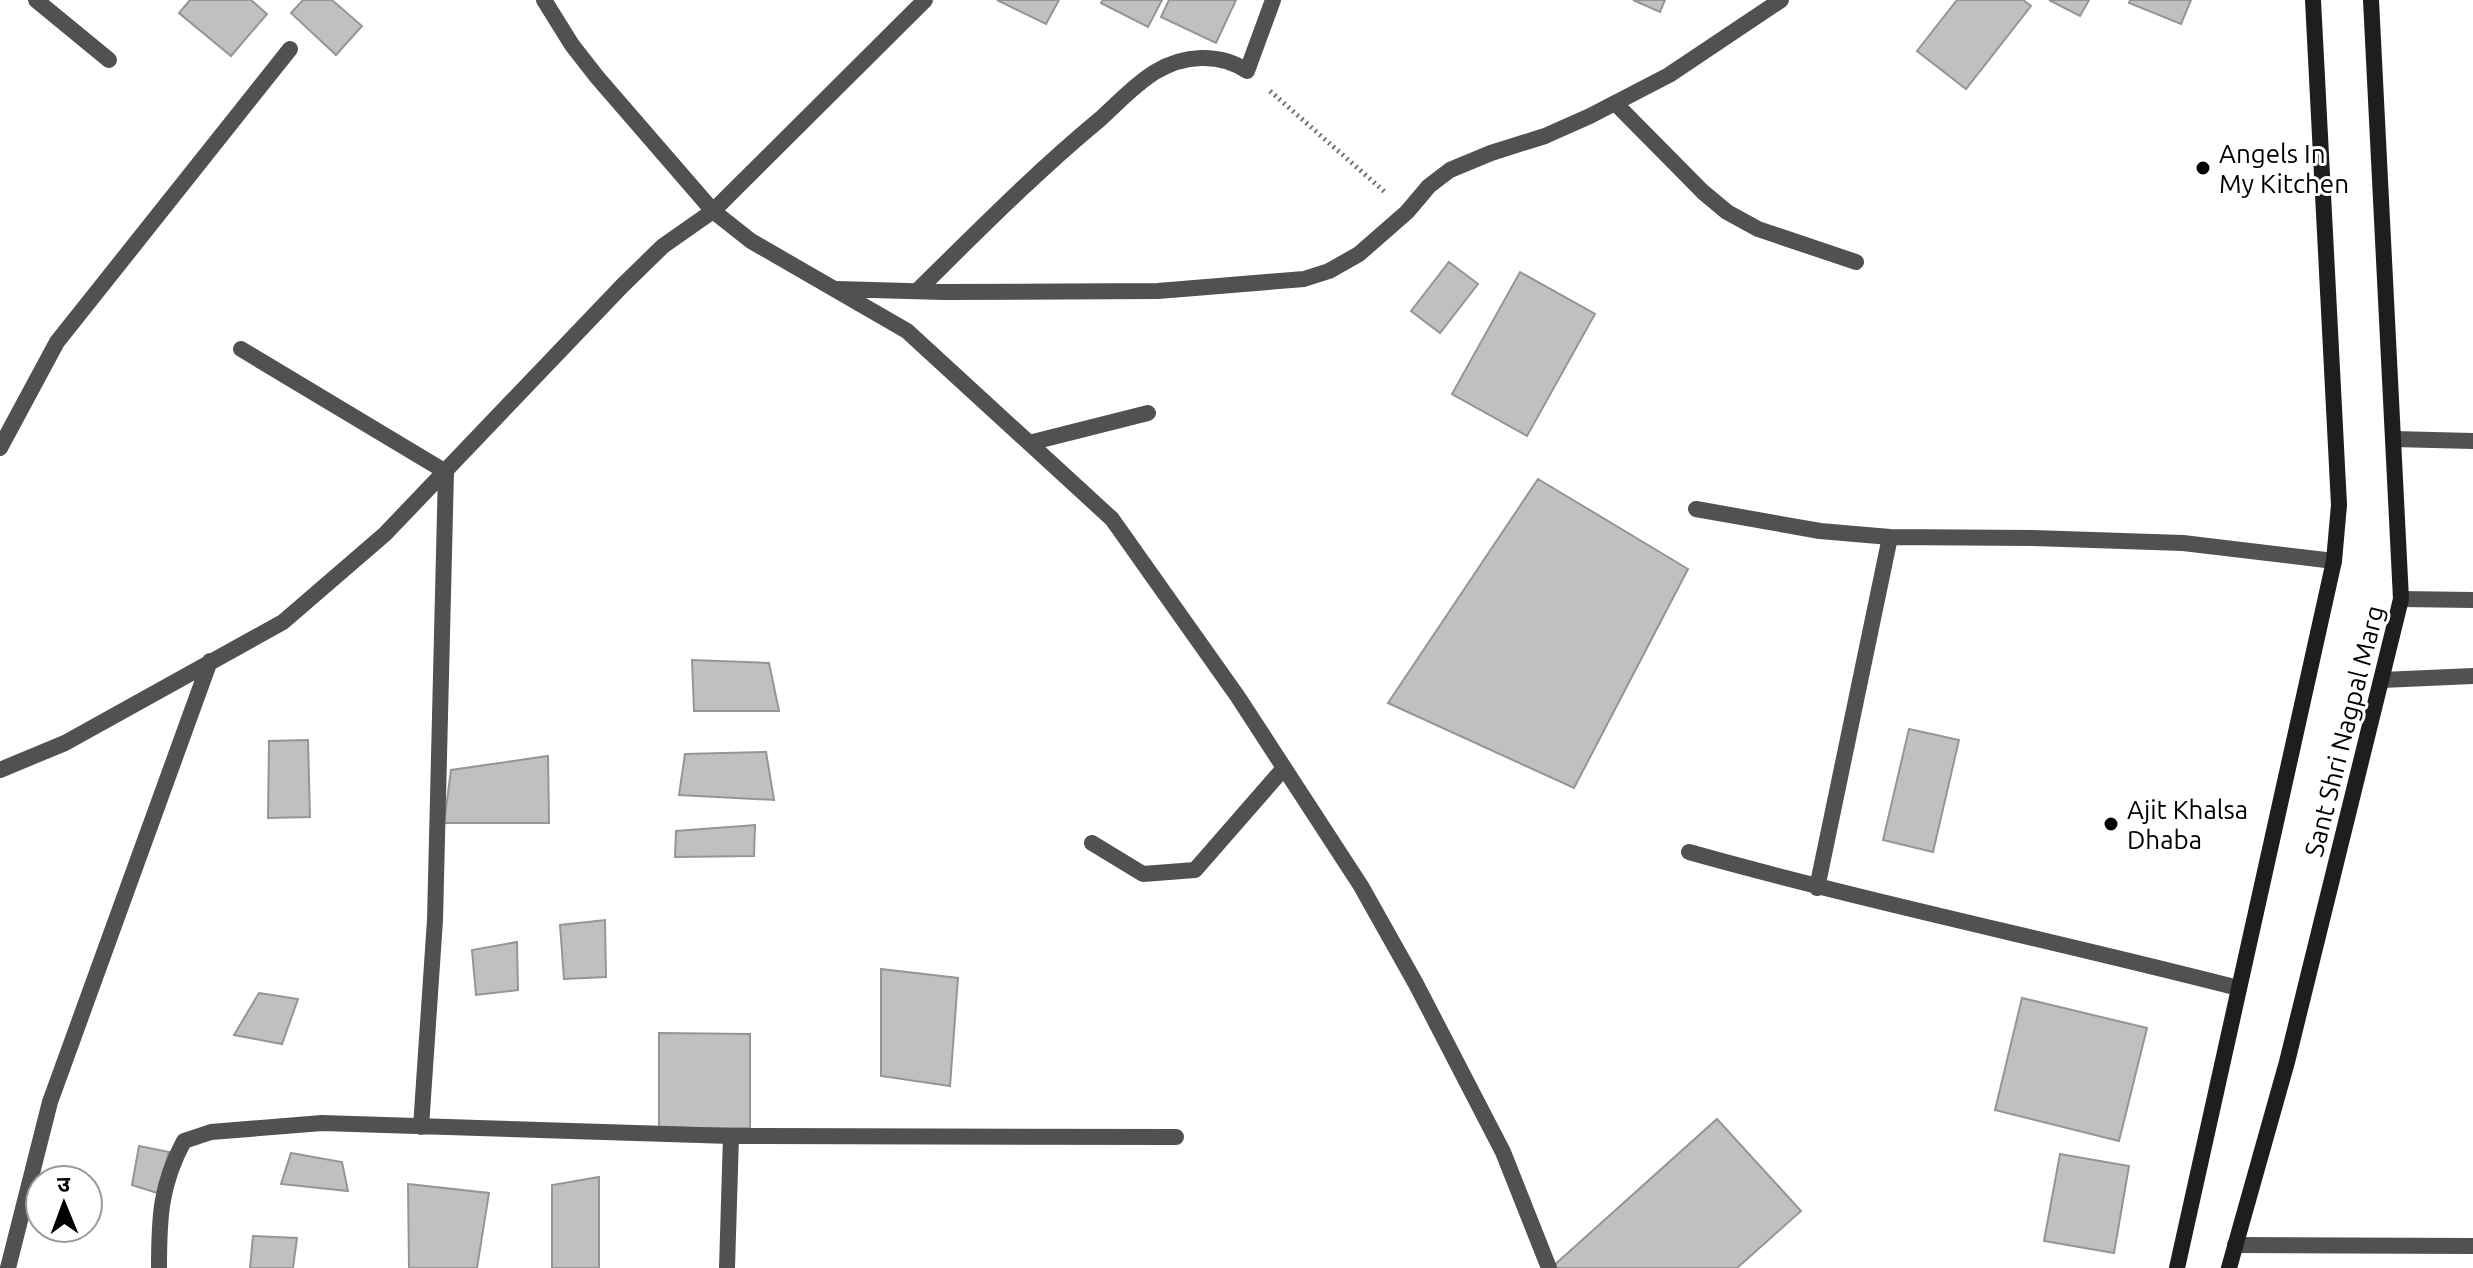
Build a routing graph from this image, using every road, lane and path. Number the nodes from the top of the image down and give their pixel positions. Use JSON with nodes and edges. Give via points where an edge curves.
{"nodes":[{"id":1,"x":36,"y":0,"type":"edge"},
{"id":2,"x":544,"y":0,"type":"edge"},
{"id":3,"x":925,"y":0,"type":"edge"},
{"id":4,"x":1273,"y":0,"type":"edge"},
{"id":5,"x":1781,"y":0,"type":"edge"},
{"id":6,"x":2313,"y":0,"type":"edge"},
{"id":7,"x":2371,"y":0,"type":"edge"},
{"id":8,"x":290,"y":49,"type":"dead end"},
{"id":9,"x":109,"y":60,"type":"dead end"},
{"id":10,"x":1247,"y":71,"type":"junction"},
{"id":11,"x":1615,"y":103,"type":"junction"},
{"id":12,"x":713,"y":211,"type":"junction"},
{"id":13,"x":1407,"y":212,"type":"junction"},
{"id":14,"x":1856,"y":262,"type":"dead end"},
{"id":15,"x":832,"y":289,"type":"junction"},
{"id":16,"x":917,"y":291,"type":"junction"},
{"id":17,"x":241,"y":349,"type":"dead end"},
{"id":18,"x":1148,"y":413,"type":"dead end"},
{"id":19,"x":2393,"y":439,"type":"junction"},
{"id":20,"x":2473,"y":441,"type":"edge"},
{"id":21,"x":1029,"y":443,"type":"junction"},
{"id":22,"x":0,"y":448,"type":"edge"},
{"id":23,"x":446,"y":472,"type":"junction"},
{"id":24,"x":1696,"y":509,"type":"dead end"},
{"id":25,"x":1890,"y":537,"type":"junction"},
{"id":26,"x":2334,"y":561,"type":"junction"},
{"id":27,"x":2401,"y":599,"type":"junction"},
{"id":28,"x":2473,"y":600,"type":"edge"},
{"id":29,"x":210,"y":661,"type":"junction"},
{"id":30,"x":2473,"y":676,"type":"edge"},
{"id":31,"x":2382,"y":680,"type":"junction"},
{"id":32,"x":1284,"y":768,"type":"junction"},
{"id":33,"x":0,"y":770,"type":"edge"},
{"id":34,"x":1092,"y":843,"type":"dead end"},
{"id":35,"x":1689,"y":852,"type":"dead end"},
{"id":36,"x":1817,"y":888,"type":"junction"},
{"id":37,"x":2238,"y":988,"type":"junction"},
{"id":38,"x":421,"y":1127,"type":"junction"},
{"id":39,"x":731,"y":1136,"type":"junction"},
{"id":40,"x":1176,"y":1137,"type":"dead end"},
{"id":41,"x":2235,"y":1245,"type":"junction"},
{"id":42,"x":2473,"y":1246,"type":"edge"},
{"id":43,"x":8,"y":1268,"type":"edge"},
{"id":44,"x":159,"y":1268,"type":"edge"},
{"id":45,"x":727,"y":1268,"type":"edge"},
{"id":46,"x":1549,"y":1268,"type":"edge"},
{"id":47,"x":2177,"y":1268,"type":"edge"},
{"id":48,"x":2229,"y":1268,"type":"edge"}],
"edges":[{"from":1,"to":9,"type":"street"},
{"from":2,"to":12,"type":"street","via":[[597,77]]},
{"from":3,"to":12,"type":"street"},
{"from":4,"to":10,"type":"street"},
{"from":5,"to":11,"type":"street","via":[[1669,75]]},
{"from":6,"to":26,"type":"main road","name":"Sant Shri Nagpal Marg","via":[[2339,505]]},
{"from":7,"to":19,"type":"main road","name":"Sant Shri Nagpal Marg"},
{"from":8,"to":22,"type":"street","via":[[57,342]]},
{"from":10,"to":13,"type":"path"},
{"from":10,"to":16,"type":"street","via":[[1209,57],[1185,59],[1155,72],[1071,142]]},
{"from":11,"to":13,"type":"street","via":[[1545,136],[1450,170]]},
{"from":11,"to":14,"type":"street","via":[[1727,212],[1758,229]]},
{"from":12,"to":15,"type":"street","via":[[751,241]]},
{"from":12,"to":23,"type":"street","via":[[663,246],[622,286]]},
{"from":13,"to":16,"type":"street","via":[[1359,254],[1304,279],[1158,291]]},
{"from":15,"to":16,"type":"street"},
{"from":15,"to":21,"type":"street","via":[[907,331]]},
{"from":17,"to":23,"type":"street"},
{"from":18,"to":21,"type":"street"},
{"from":19,"to":20,"type":"street"},
{"from":19,"to":27,"type":"main road","name":"Sant Shri Nagpal Marg"},
{"from":21,"to":32,"type":"street","via":[[1112,519]]},
{"from":23,"to":29,"type":"street","via":[[385,534],[283,622]]},
{"from":23,"to":38,"type":"street","via":[[435,920]]},
{"from":24,"to":25,"type":"street"},
{"from":25,"to":26,"type":"street","via":[[2183,543]]},
{"from":25,"to":36,"type":"street"},
{"from":26,"to":37,"type":"main road","name":"Sant Shri Nagpal Marg"},
{"from":27,"to":28,"type":"street"},
{"from":27,"to":31,"type":"main road","name":"Sant Shri Nagpal Marg"},
{"from":29,"to":33,"type":"street","via":[[65,743]]},
{"from":29,"to":43,"type":"street","via":[[50,1102]]},
{"from":30,"to":31,"type":"street"},
{"from":31,"to":41,"type":"main road","name":"Sant Shri Nagpal Marg","via":[[2287,1062]]},
{"from":32,"to":34,"type":"street","via":[[1195,870],[1143,874]]},
{"from":32,"to":46,"type":"street","via":[[1361,886],[1416,984],[1503,1152]]},
{"from":35,"to":36,"type":"street"},
{"from":36,"to":37,"type":"street"},
{"from":37,"to":47,"type":"main road","name":"Sant Shri Nagpal Marg"},
{"from":38,"to":39,"type":"street"},
{"from":38,"to":44,"type":"street","via":[[322,1123],[211,1132],[184,1141],[171,1165],[159,1216]]},
{"from":39,"to":40,"type":"street"},
{"from":39,"to":45,"type":"street"},
{"from":41,"to":42,"type":"street"},
{"from":41,"to":48,"type":"main road","name":"Sant Shri Nagpal Marg"}]}
